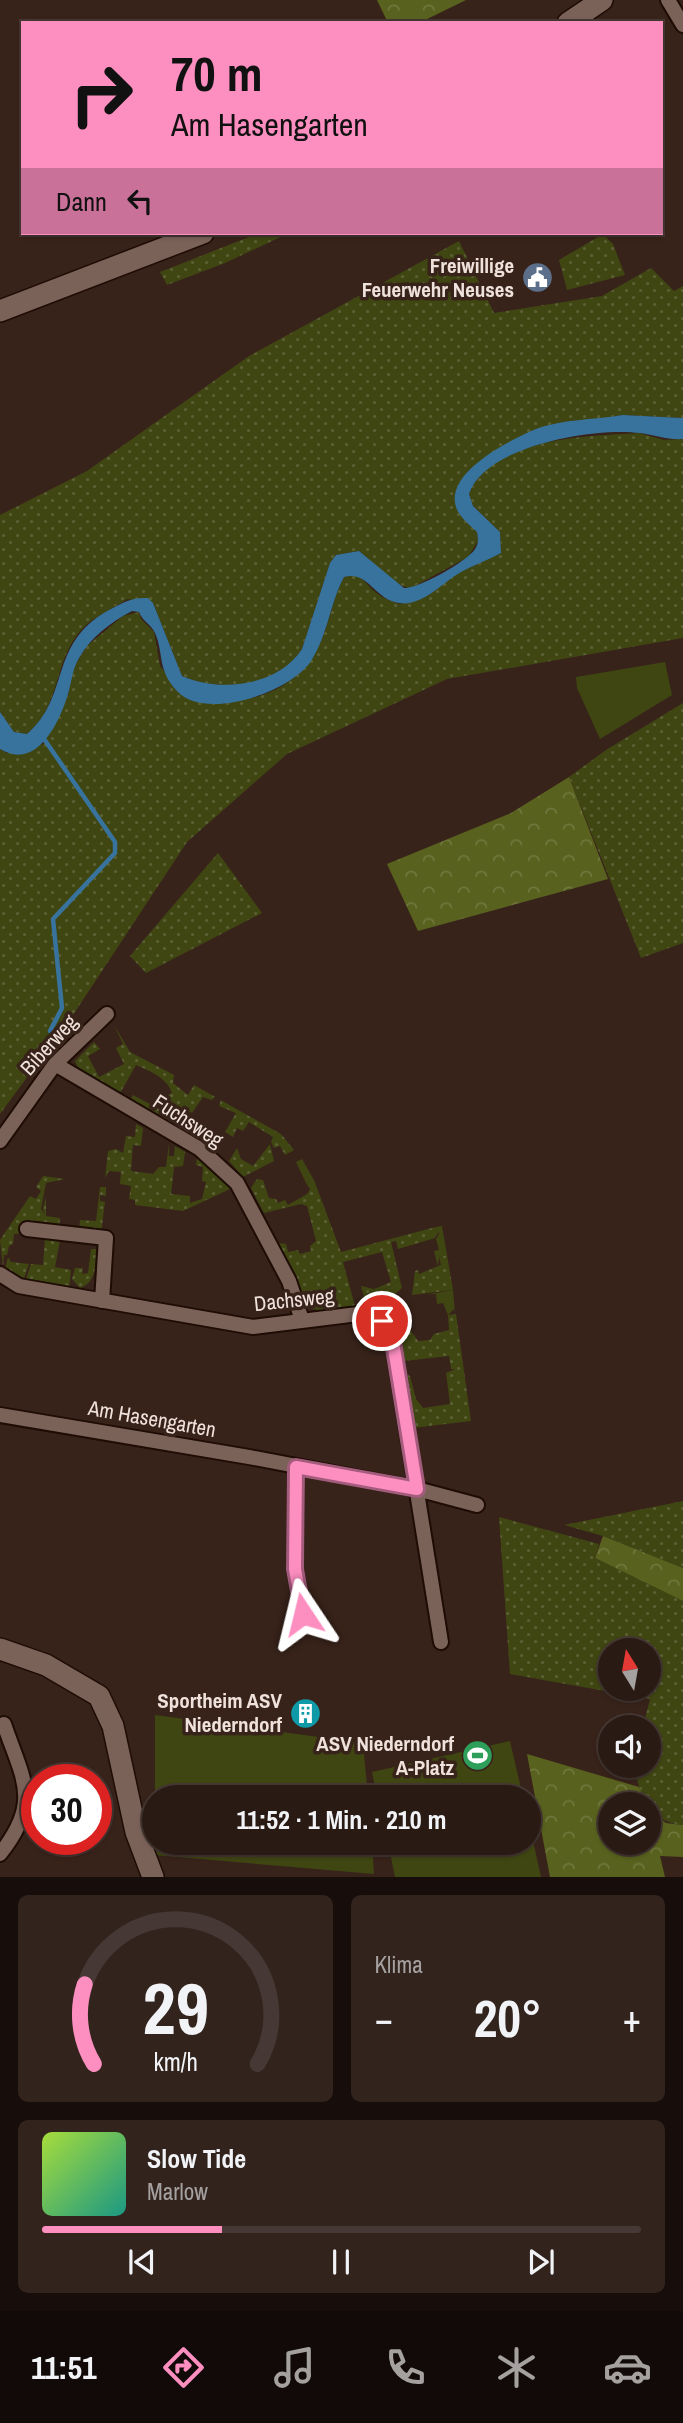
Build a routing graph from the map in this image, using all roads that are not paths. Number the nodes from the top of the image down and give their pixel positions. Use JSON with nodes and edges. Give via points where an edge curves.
{"nodes":[{"id":1,"x":602,"y":0,"type":"edge"},
{"id":2,"x":668,"y":0,"type":"edge"},
{"id":3,"x":571,"y":21,"type":"edge"},
{"id":4,"x":683,"y":25,"type":"edge"},
{"id":5,"x":198,"y":235,"type":"edge"},
{"id":6,"x":0,"y":311,"type":"edge"},
{"id":7,"x":107,"y":1014,"type":"dead end"},
{"id":8,"x":55,"y":1064,"type":"junction"},
{"id":9,"x":0,"y":1141,"type":"edge"},
{"id":10,"x":27,"y":1229,"type":"dead end"},
{"id":11,"x":0,"y":1274,"type":"edge"},
{"id":12,"x":102,"y":1301,"type":"junction"},
{"id":13,"x":302,"y":1320,"type":"junction"},
{"id":14,"x":0,"y":1415,"type":"edge"},
{"id":15,"x":296,"y":1467,"type":"junction"},
{"id":16,"x":417,"y":1489,"type":"junction"},
{"id":17,"x":477,"y":1505,"type":"dead end"},
{"id":18,"x":303,"y":1614,"type":"dead end"},
{"id":19,"x":441,"y":1642,"type":"dead end"},
{"id":20,"x":0,"y":1650,"type":"edge"},
{"id":21,"x":4,"y":1724,"type":"dead end"},
{"id":22,"x":0,"y":1854,"type":"edge"},
{"id":23,"x":153,"y":1877,"type":"edge"}],
"edges":[{"from":1,"to":3,"type":"main road"},
{"from":2,"to":4,"type":"street"},
{"from":5,"to":6,"type":"main road"},
{"from":7,"to":8,"type":"street","name":"Biberweg"},
{"from":8,"to":9,"type":"street","name":"Biberweg"},
{"from":8,"to":13,"type":"street","name":"Fuchsweg","via":[[200,1149],[237,1183],[289,1281]]},
{"from":10,"to":12,"type":"street","via":[[106,1238]]},
{"from":11,"to":12,"type":"street","name":"Dachsweg","via":[[19,1286]]},
{"from":12,"to":13,"type":"street","name":"Dachsweg","via":[[253,1327]]},
{"from":13,"to":16,"type":"street","name":"Dachsweg","via":[[358,1314],[382,1321],[392,1336]]},
{"from":14,"to":15,"type":"street","name":"Am Hasengarten"},
{"from":15,"to":16,"type":"street","name":"Am Hasengarten"},
{"from":15,"to":18,"type":"street","via":[[295,1569]]},
{"from":16,"to":17,"type":"street","name":"Am Hasengarten"},
{"from":16,"to":19,"type":"street"},
{"from":20,"to":23,"type":"main road","via":[[46,1665],[99,1696],[113,1726],[135,1832]]},
{"from":21,"to":22,"type":"street","via":[[24,1784],[26,1812]]}]}
